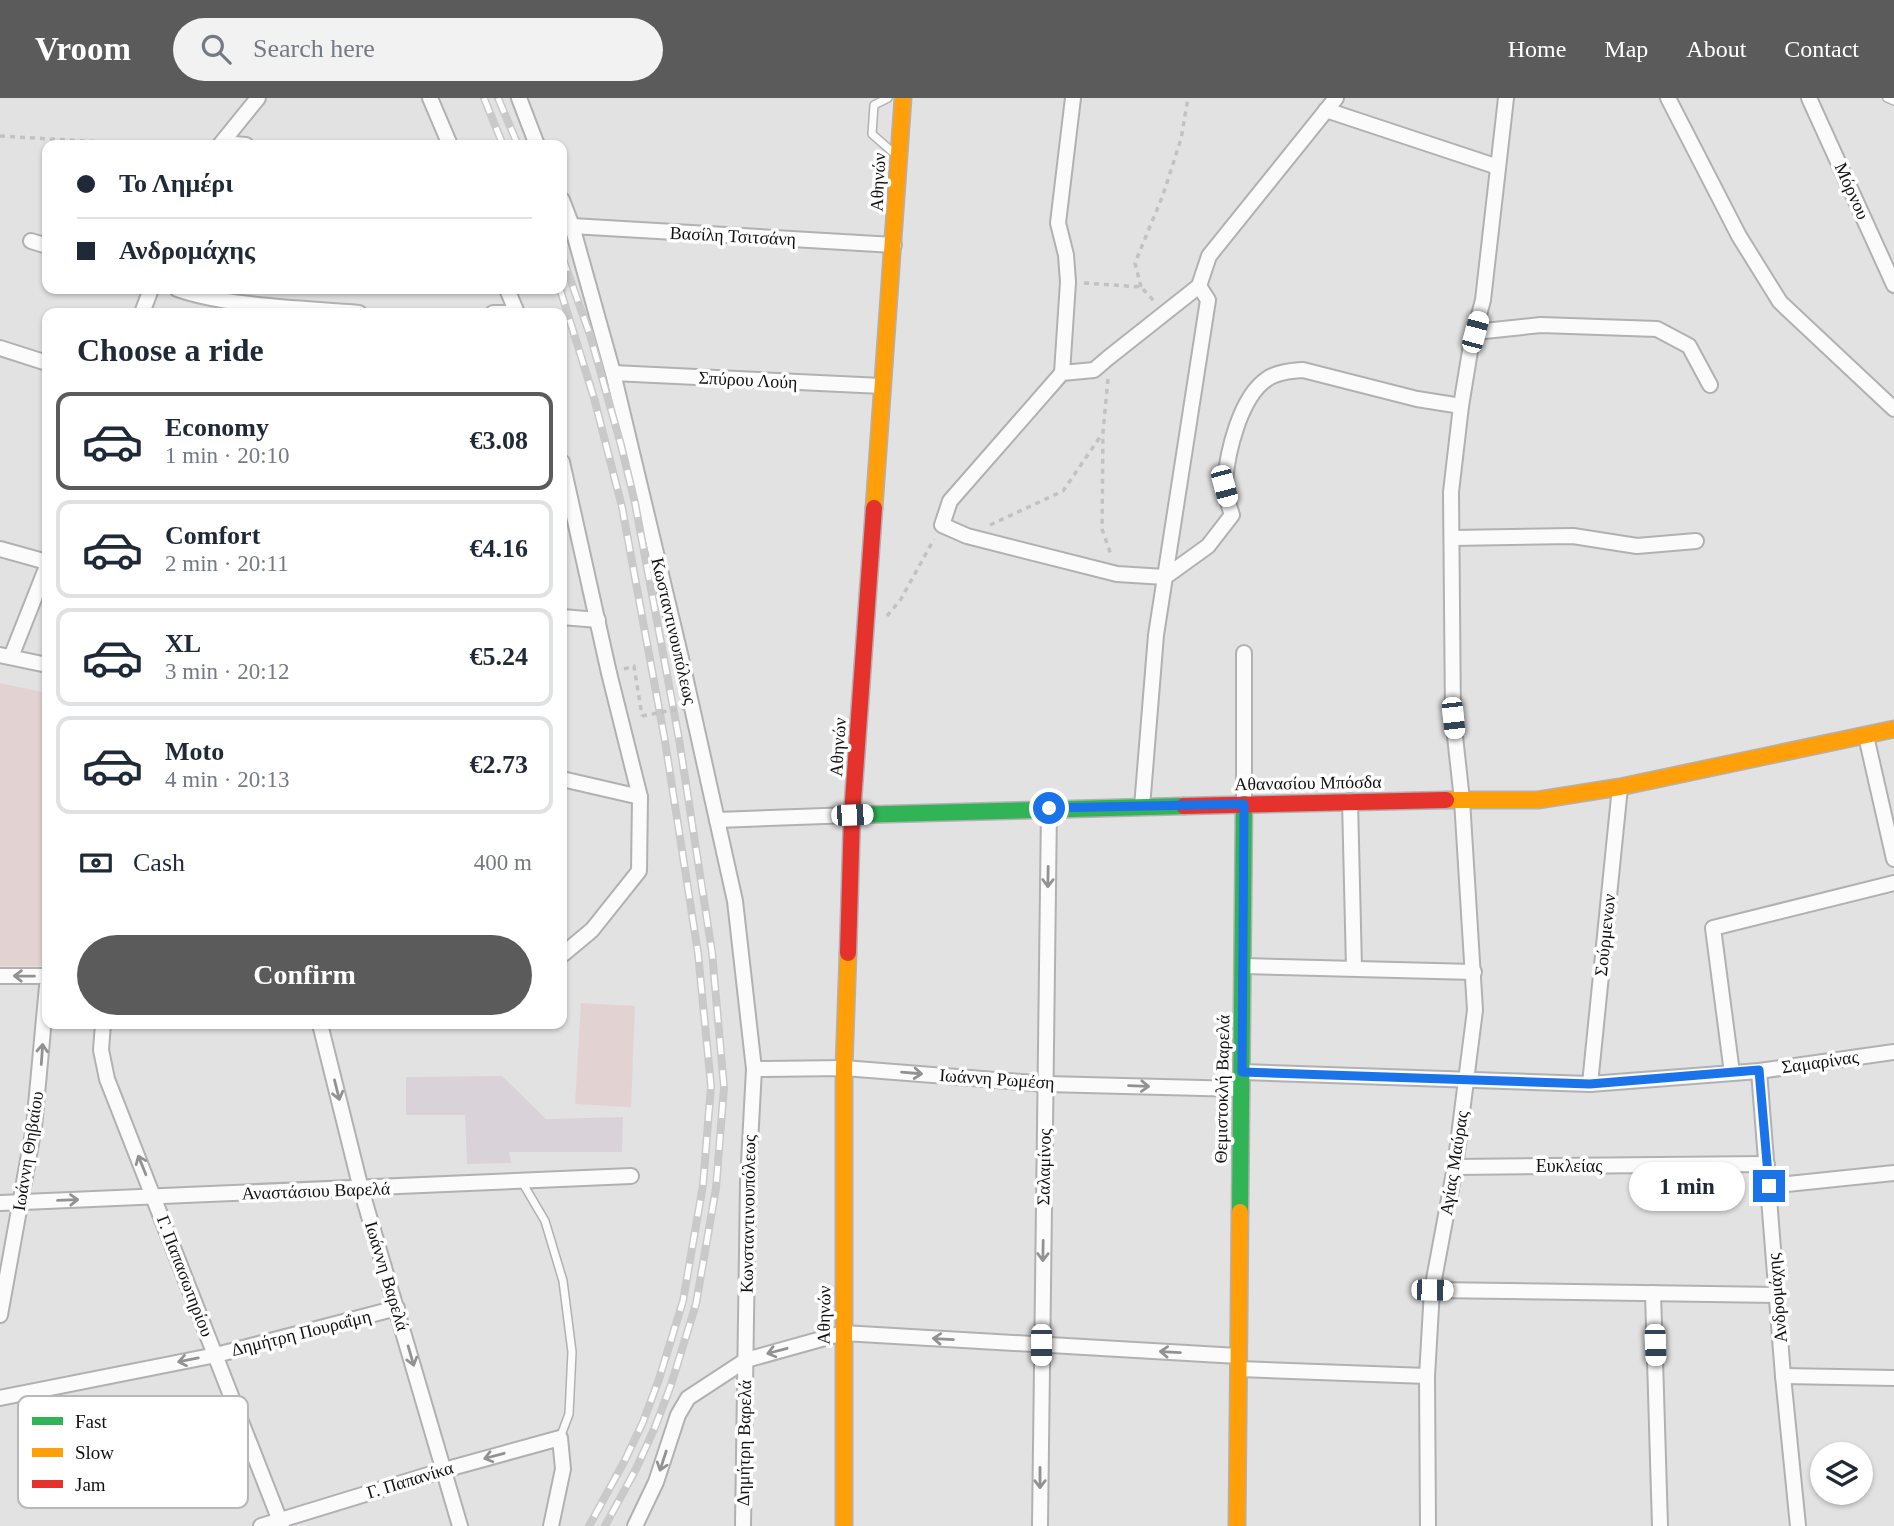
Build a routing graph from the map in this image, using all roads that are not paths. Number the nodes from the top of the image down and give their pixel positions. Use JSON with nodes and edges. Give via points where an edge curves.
{"nodes":[{"id":1,"x":258,"y":98,"type":"edge"},
{"id":2,"x":430,"y":98,"type":"edge"},
{"id":3,"x":519,"y":98,"type":"edge"},
{"id":4,"x":888,"y":98,"type":"edge"},
{"id":5,"x":904,"y":98,"type":"edge"},
{"id":6,"x":1073,"y":98,"type":"edge"},
{"id":7,"x":1506,"y":98,"type":"edge"},
{"id":8,"x":1668,"y":98,"type":"edge"},
{"id":9,"x":1809,"y":98,"type":"edge"},
{"id":10,"x":1887,"y":98,"type":"edge"},
{"id":11,"x":1894,"y":101,"type":"edge"},
{"id":12,"x":1331,"y":104,"type":"edge"},
{"id":13,"x":224,"y":140,"type":"edge"},
{"id":14,"x":448,"y":140,"type":"edge"},
{"id":15,"x":535,"y":140,"type":"edge"},
{"id":16,"x":898,"y":157,"type":"junction"},
{"id":17,"x":1498,"y":167,"type":"junction"},
{"id":18,"x":567,"y":213,"type":"edge"},
{"id":19,"x":572,"y":226,"type":"junction"},
{"id":20,"x":31,"y":240,"type":"dead end"},
{"id":21,"x":42,"y":244,"type":"edge"},
{"id":22,"x":894,"y":246,"type":"junction"},
{"id":23,"x":1894,"y":285,"type":"edge"},
{"id":24,"x":1199,"y":286,"type":"junction"},
{"id":25,"x":191,"y":294,"type":"edge"},
{"id":26,"x":306,"y":308,"type":"edge"},
{"id":27,"x":1475,"y":332,"type":"junction"},
{"id":28,"x":0,"y":348,"type":"edge"},
{"id":29,"x":42,"y":361,"type":"edge"},
{"id":30,"x":613,"y":373,"type":"junction"},
{"id":31,"x":1062,"y":373,"type":"junction"},
{"id":32,"x":1710,"y":385,"type":"dead end"},
{"id":33,"x":882,"y":386,"type":"junction"},
{"id":34,"x":1461,"y":406,"type":"junction"},
{"id":35,"x":1894,"y":409,"type":"edge"},
{"id":36,"x":567,"y":485,"type":"edge"},
{"id":37,"x":1452,"y":538,"type":"junction"},
{"id":38,"x":1696,"y":541,"type":"dead end"},
{"id":39,"x":0,"y":549,"type":"edge"},
{"id":40,"x":42,"y":562,"type":"edge"},
{"id":41,"x":42,"y":575,"type":"edge"},
{"id":42,"x":1165,"y":578,"type":"junction"},
{"id":43,"x":567,"y":617,"type":"edge"},
{"id":44,"x":597,"y":620,"type":"junction"},
{"id":45,"x":1244,"y":653,"type":"dead end"},
{"id":46,"x":6,"y":656,"type":"edge"},
{"id":47,"x":42,"y":664,"type":"edge"},
{"id":48,"x":1894,"y":729,"type":"edge"},
{"id":49,"x":1867,"y":736,"type":"junction"},
{"id":50,"x":567,"y":780,"type":"edge"},
{"id":51,"x":1620,"y":787,"type":"junction"},
{"id":52,"x":640,"y":797,"type":"junction"},
{"id":53,"x":1462,"y":800,"type":"junction"},
{"id":54,"x":1350,"y":801,"type":"junction"},
{"id":55,"x":1244,"y":804,"type":"junction"},
{"id":56,"x":1142,"y":807,"type":"junction"},
{"id":57,"x":1049,"y":808,"type":"junction"},
{"id":58,"x":852,"y":815,"type":"junction"},
{"id":59,"x":717,"y":820,"type":"junction"},
{"id":60,"x":1894,"y":859,"type":"edge"},
{"id":61,"x":1894,"y":883,"type":"edge"},
{"id":62,"x":567,"y":951,"type":"edge"},
{"id":63,"x":1243,"y":966,"type":"junction"},
{"id":64,"x":1354,"y":968,"type":"junction"},
{"id":65,"x":1474,"y":972,"type":"junction"},
{"id":66,"x":0,"y":976,"type":"edge"},
{"id":67,"x":42,"y":976,"type":"edge"},
{"id":68,"x":43,"y":1029,"type":"edge"},
{"id":69,"x":103,"y":1029,"type":"edge"},
{"id":70,"x":321,"y":1029,"type":"edge"},
{"id":71,"x":1894,"y":1052,"type":"edge"},
{"id":72,"x":844,"y":1068,"type":"junction"},
{"id":73,"x":754,"y":1069,"type":"junction"},
{"id":74,"x":1759,"y":1070,"type":"junction"},
{"id":75,"x":1242,"y":1072,"type":"junction"},
{"id":76,"x":1732,"y":1073,"type":"junction"},
{"id":77,"x":1468,"y":1079,"type":"junction"},
{"id":78,"x":1046,"y":1084,"type":"junction"},
{"id":79,"x":1590,"y":1084,"type":"junction"},
{"id":80,"x":1241,"y":1089,"type":"junction"},
{"id":81,"x":1767,"y":1164,"type":"junction"},
{"id":82,"x":1455,"y":1167,"type":"junction"},
{"id":83,"x":1894,"y":1173,"type":"edge"},
{"id":84,"x":631,"y":1177,"type":"dead end"},
{"id":85,"x":522,"y":1182,"type":"junction"},
{"id":86,"x":1769,"y":1186,"type":"junction"},
{"id":87,"x":361,"y":1189,"type":"junction"},
{"id":88,"x":154,"y":1197,"type":"junction"},
{"id":89,"x":21,"y":1202,"type":"junction"},
{"id":90,"x":0,"y":1203,"type":"edge"},
{"id":91,"x":1432,"y":1290,"type":"junction"},
{"id":92,"x":1653,"y":1293,"type":"junction"},
{"id":93,"x":1777,"y":1295,"type":"junction"},
{"id":94,"x":397,"y":1308,"type":"junction"},
{"id":95,"x":0,"y":1315,"type":"edge"},
{"id":96,"x":843,"y":1334,"type":"junction"},
{"id":97,"x":1041,"y":1345,"type":"junction"},
{"id":98,"x":216,"y":1355,"type":"junction"},
{"id":99,"x":746,"y":1360,"type":"junction"},
{"id":100,"x":1238,"y":1362,"type":"junction"},
{"id":101,"x":1427,"y":1376,"type":"junction"},
{"id":102,"x":1783,"y":1376,"type":"junction"},
{"id":103,"x":1894,"y":1378,"type":"edge"},
{"id":104,"x":232,"y":1396,"type":"edge"},
{"id":105,"x":0,"y":1398,"type":"edge"},
{"id":106,"x":248,"y":1438,"type":"edge"},
{"id":107,"x":560,"y":1438,"type":"junction"},
{"id":108,"x":444,"y":1470,"type":"junction"},
{"id":109,"x":281,"y":1523,"type":"edge"},
{"id":110,"x":261,"y":1526,"type":"edge"},
{"id":111,"x":460,"y":1526,"type":"edge"},
{"id":112,"x":551,"y":1526,"type":"edge"},
{"id":113,"x":635,"y":1526,"type":"edge"},
{"id":114,"x":743,"y":1526,"type":"edge"},
{"id":115,"x":844,"y":1526,"type":"edge"},
{"id":116,"x":1040,"y":1526,"type":"edge"},
{"id":117,"x":1237,"y":1526,"type":"edge"},
{"id":118,"x":1428,"y":1526,"type":"edge"},
{"id":119,"x":1660,"y":1526,"type":"edge"},
{"id":120,"x":1798,"y":1526,"type":"edge"}],
"edges":[{"from":1,"to":13,"type":"street"},
{"from":2,"to":14,"type":"street"},
{"from":3,"to":15,"type":"street"},
{"from":4,"to":16,"type":"lane","via":[[874,105],[872,134]]},
{"from":5,"to":16,"type":"street","name":"Αθηνών"},
{"from":6,"to":31,"type":"street","via":[[1058,223],[1068,282]]},
{"from":7,"to":17,"type":"street","name":"Αγίας Μαύρας"},
{"from":8,"to":35,"type":"street","via":[[1739,236],[1780,302]]},
{"from":9,"to":23,"type":"street","name":"Μόρνου"},
{"from":10,"to":11,"type":"lane"},
{"from":12,"to":17,"type":"street"},
{"from":12,"to":24,"type":"street","via":[[1209,256]]},
{"from":16,"to":22,"type":"street","name":"Αθηνών"},
{"from":17,"to":27,"type":"street","name":"Αγίας Μαύρας","via":[[1483,300]]},
{"from":18,"to":19,"type":"street","name":"Κωσταντινουπόλεως"},
{"from":19,"to":22,"type":"street","name":"Βασίλη Τσιτσάνη"},
{"from":19,"to":30,"type":"street","name":"Κωσταντινουπόλεως"},
{"from":20,"to":21,"type":"street"},
{"from":22,"to":33,"type":"street","name":"Αθηνών"},
{"from":24,"to":31,"type":"street","via":[[1094,370]]},
{"from":24,"to":42,"type":"street","via":[[1208,300]]},
{"from":25,"to":26,"type":"street"},
{"from":27,"to":32,"type":"street","via":[[1541,325],[1657,329],[1689,346]]},
{"from":27,"to":34,"type":"street","name":"Αγίας Μαύρας"},
{"from":28,"to":29,"type":"street"},
{"from":30,"to":33,"type":"street","name":"Σπύρου Λούη"},
{"from":30,"to":59,"type":"street","name":"Κωσταντινουπόλεως"},
{"from":31,"to":42,"type":"street","via":[[950,501],[942,525],[967,536],[1117,574]]},
{"from":33,"to":58,"type":"street","name":"Αθηνών"},
{"from":34,"to":37,"type":"street","name":"Αγίας Μαύρας","via":[[1451,492]]},
{"from":34,"to":42,"type":"street","via":[[1303,370],[1266,380],[1243,409],[1233,440],[1224,486],[1232,515],[1208,546]]},
{"from":36,"to":44,"type":"street"},
{"from":37,"to":38,"type":"street","via":[[1573,536],[1637,546]]},
{"from":37,"to":53,"type":"street","name":"Αγίας Μαύρας","via":[[1453,718]]},
{"from":39,"to":40,"type":"street"},
{"from":41,"to":46,"type":"street"},
{"from":42,"to":56,"type":"street"},
{"from":43,"to":44,"type":"street"},
{"from":44,"to":52,"type":"street"},
{"from":45,"to":55,"type":"street","name":"Θεμιστοκλή Βαρελά"},
{"from":46,"to":47,"type":"street"},
{"from":48,"to":49,"type":"street","name":"Αθανασίου Μπόσδα"},
{"from":49,"to":51,"type":"street","name":"Αθανασίου Μπόσδα"},
{"from":49,"to":60,"type":"street"},
{"from":50,"to":52,"type":"street"},
{"from":51,"to":53,"type":"street","name":"Αθανασίου Μπόσδα","via":[[1538,800]]},
{"from":51,"to":79,"type":"street","name":"Σούρμενων"},
{"from":52,"to":62,"type":"street","via":[[639,872],[592,930]]},
{"from":53,"to":54,"type":"street","name":"Αθανασίου Μπόσδα"},
{"from":53,"to":65,"type":"street","name":"Αγίας Μαύρας"},
{"from":54,"to":55,"type":"street","name":"Αθανασίου Μπόσδα"},
{"from":54,"to":64,"type":"street"},
{"from":55,"to":56,"type":"street","name":"Αθανασίου Μπόσδα"},
{"from":55,"to":63,"type":"street","name":"Θεμιστοκλή Βαρελά"},
{"from":56,"to":57,"type":"street","name":"Αθανασίου Μπόσδα"},
{"from":57,"to":58,"type":"street","name":"Αθανασίου Μπόσδα"},
{"from":57,"to":78,"type":"street","name":"Σαλαμίνος","one_way":true},
{"from":58,"to":59,"type":"street","name":"Αθανασίου Μπόσδα"},
{"from":58,"to":72,"type":"street","name":"Αθηνών"},
{"from":59,"to":73,"type":"street","name":"Κωσταντινουπόλεως","via":[[735,901]]},
{"from":61,"to":76,"type":"street","via":[[1713,928]]},
{"from":63,"to":64,"type":"street"},
{"from":63,"to":75,"type":"street","name":"Θεμιστοκλή Βαρελά"},
{"from":64,"to":65,"type":"street"},
{"from":65,"to":77,"type":"street","name":"Αγίας Μαύρας"},
{"from":67,"to":66,"type":"street","one_way":true},
{"from":89,"to":68,"type":"street","name":"Ιωάννη Θηβαίου","one_way":true},
{"from":88,"to":69,"type":"street","name":"Γ. Παπασωτηρίου","one_way":true,"via":[[107,1079]]},
{"from":70,"to":87,"type":"street","name":"Ιωάννη Βαρελά","one_way":true},
{"from":71,"to":74,"type":"street","name":"Σαμαρίνας"},
{"from":72,"to":73,"type":"street","name":"Ιωάννη Ρωμέση"},
{"from":72,"to":78,"type":"street","name":"Ιωάννη Ρωμέση","one_way":true},
{"from":72,"to":96,"type":"street","name":"Αθηνών"},
{"from":73,"to":99,"type":"street","name":"Κωνσταντινουπόλεως"},
{"from":74,"to":76,"type":"street","name":"Σαμαρίνας"},
{"from":74,"to":81,"type":"street","name":"Ανδρομάχης"},
{"from":75,"to":77,"type":"street","name":"Σαμαρίνας"},
{"from":75,"to":80,"type":"street","name":"Θεμιστοκλή Βαρελά"},
{"from":76,"to":79,"type":"street","name":"Σαμαρίνας"},
{"from":77,"to":79,"type":"street","name":"Σαμαρίνας"},
{"from":77,"to":82,"type":"street","name":"Αγίας Μαύρας"},
{"from":78,"to":80,"type":"street","name":"Ιωάννη Ρωμέση","one_way":true},
{"from":78,"to":97,"type":"street","name":"Σαλαμίνος","one_way":true},
{"from":80,"to":100,"type":"street","name":"Θεμιστοκλή Βαρελά"},
{"from":81,"to":82,"type":"street","name":"Ευκλείας"},
{"from":81,"to":86,"type":"street","name":"Ανδρομάχης"},
{"from":82,"to":91,"type":"street","name":"Αγίας Μαύρας"},
{"from":83,"to":86,"type":"street"},
{"from":84,"to":85,"type":"street","name":"Αναστάσιου Βαρελά"},
{"from":85,"to":87,"type":"street","name":"Αναστάσιου Βαρελά"},
{"from":85,"to":107,"type":"lane","via":[[545,1220],[563,1281],[572,1352],[569,1414]]},
{"from":86,"to":93,"type":"street","name":"Ανδρομάχης"},
{"from":87,"to":88,"type":"street","name":"Αναστάσιου Βαρελά"},
{"from":87,"to":94,"type":"street","name":"Ιωάννη Βαρελά"},
{"from":89,"to":88,"type":"street","name":"Αναστάσιου Βαρελά","one_way":true},
{"from":88,"to":98,"type":"street","name":"Γ. Παπασωτηρίου"},
{"from":89,"to":90,"type":"street","name":"Αναστάσιου Βαρελά"},
{"from":89,"to":95,"type":"street","name":"Ιωάννη Θηβαίου"},
{"from":91,"to":92,"type":"street"},
{"from":91,"to":101,"type":"street","name":"Αγίας Μαύρας"},
{"from":92,"to":93,"type":"street"},
{"from":92,"to":119,"type":"street"},
{"from":93,"to":102,"type":"street","name":"Ανδρομάχης"},
{"from":94,"to":98,"type":"street","name":"Δημήτρη Πουραΐμη"},
{"from":94,"to":108,"type":"street","name":"Ιωάννη Βαρελά","one_way":true},
{"from":97,"to":96,"type":"street","one_way":true},
{"from":96,"to":99,"type":"street","one_way":true},
{"from":96,"to":115,"type":"street","name":"Αθηνών"},
{"from":100,"to":97,"type":"street","one_way":true},
{"from":97,"to":116,"type":"street","name":"Σαλαμίνος","one_way":true},
{"from":98,"to":104,"type":"street","name":"Γ. Παπασωτηρίου"},
{"from":98,"to":105,"type":"street","name":"Δημήτρη Πουραΐμη","one_way":true},
{"from":99,"to":113,"type":"street","one_way":true,"via":[[688,1398]]},
{"from":99,"to":114,"type":"street","name":"Δημήτρη Βαρελά"},
{"from":100,"to":101,"type":"street"},
{"from":100,"to":117,"type":"street","name":"Θεμιστοκλή Βαρελά"},
{"from":101,"to":118,"type":"street","name":"Αγίας Μαύρας"},
{"from":102,"to":103,"type":"street"},
{"from":102,"to":120,"type":"street","name":"Ανδρομάχης"},
{"from":106,"to":109,"type":"street","name":"Γ. Παπασωτηρίου"},
{"from":107,"to":108,"type":"street","name":"Γ. Παπανίκα","one_way":true},
{"from":107,"to":112,"type":"street","via":[[563,1469]]},
{"from":108,"to":109,"type":"street","name":"Γ. Παπανίκα"},
{"from":108,"to":111,"type":"street","name":"Ιωάννη Βαρελά"},
{"from":109,"to":110,"type":"street","name":"Γ. Παπανίκα"}]}
